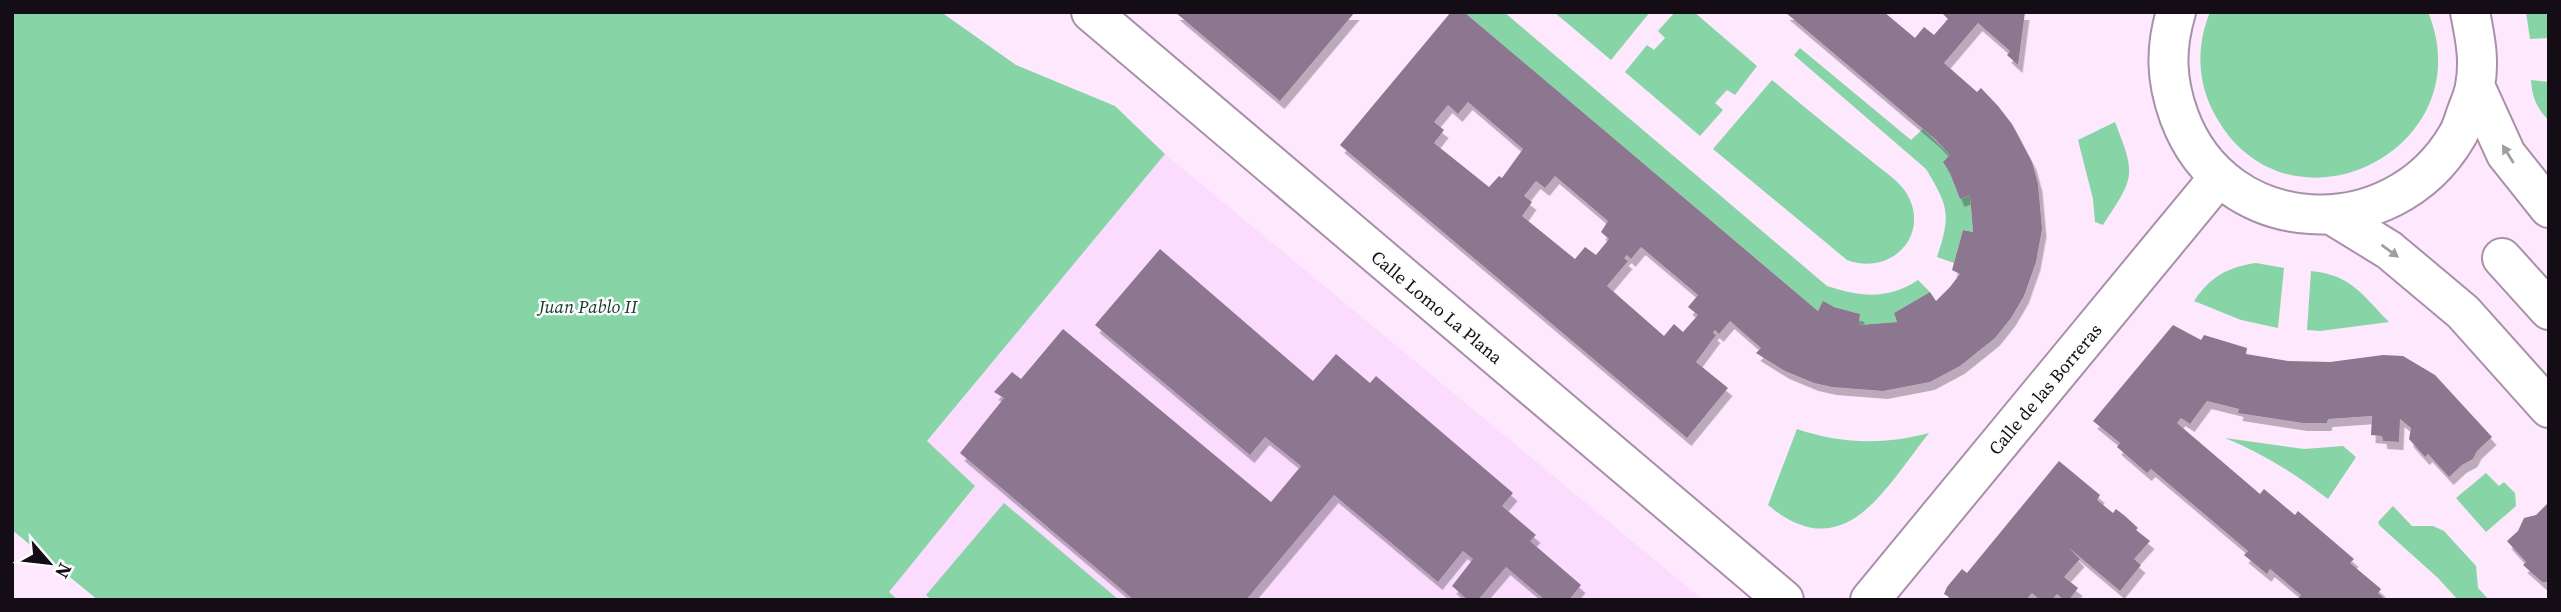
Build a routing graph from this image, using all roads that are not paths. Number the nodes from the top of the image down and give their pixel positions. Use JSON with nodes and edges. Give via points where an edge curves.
{"nodes":[{"id":1,"x":1091,"y":12,"type":"edge"},
{"id":2,"x":2470,"y":12,"type":"edge"},
{"id":3,"x":2165,"y":20,"type":"edge"},
{"id":4,"x":2475,"y":86,"type":"junction"},
{"id":5,"x":2219,"y":177,"type":"junction"},
{"id":6,"x":2549,"y":208,"type":"edge"},
{"id":7,"x":2332,"y":215,"type":"junction"},
{"id":8,"x":2502,"y":258,"type":"dead end"},
{"id":9,"x":2549,"y":310,"type":"edge"},
{"id":10,"x":2549,"y":408,"type":"edge"},
{"id":11,"x":1784,"y":600,"type":"edge"},
{"id":12,"x":1870,"y":600,"type":"edge"}],
"edges":[{"from":1,"to":11,"type":"street","name":"Calle Lomo La Plana"},
{"from":2,"to":4,"type":"street","via":[[2477,46]]},
{"from":3,"to":5,"type":"street","via":[[2169,89],[2186,137]]},
{"from":6,"to":4,"type":"street","one_way":true,"via":[[2506,154]]},
{"from":4,"to":7,"type":"street","via":[[2458,135],[2426,176],[2382,204]]},
{"from":5,"to":7,"type":"street","via":[[2253,200],[2291,213]]},
{"from":5,"to":12,"type":"street","name":"Calle de las Borreras"},
{"from":7,"to":10,"type":"street","one_way":true,"via":[[2389,250],[2463,312]]},
{"from":8,"to":9,"type":"street"}]}
